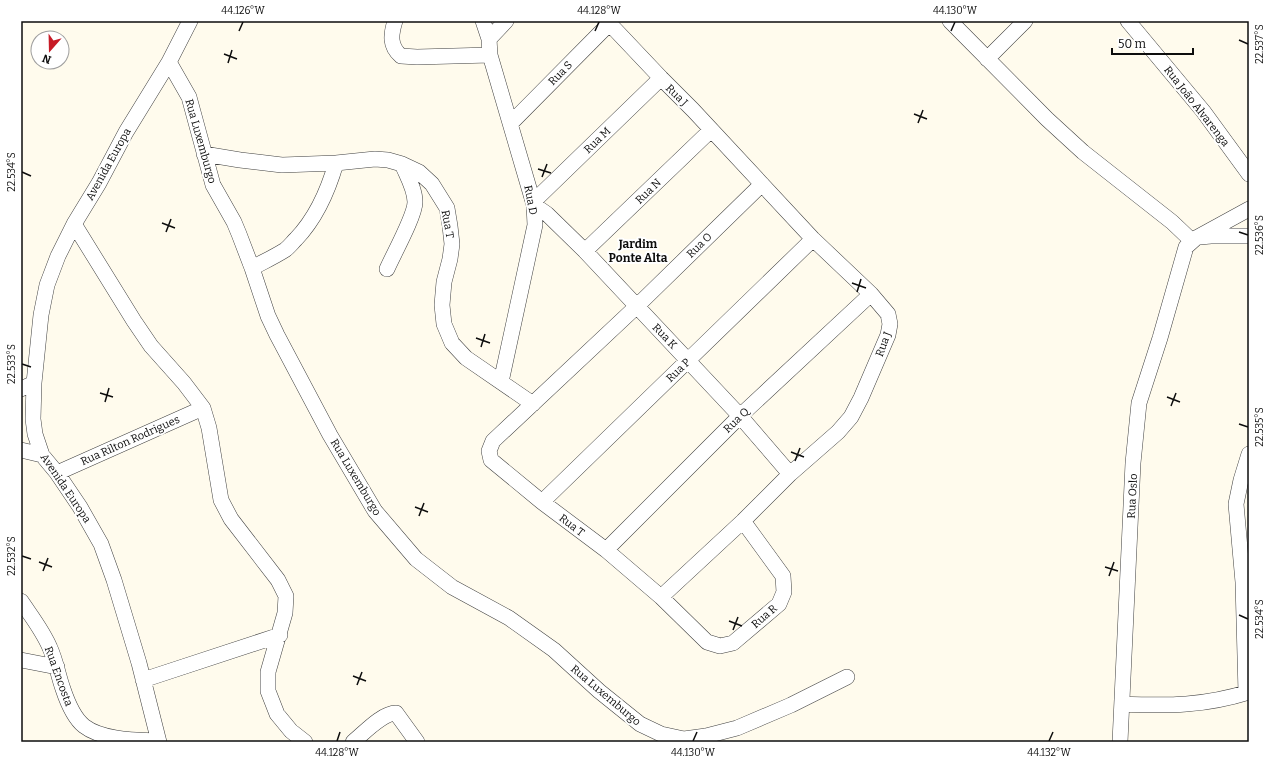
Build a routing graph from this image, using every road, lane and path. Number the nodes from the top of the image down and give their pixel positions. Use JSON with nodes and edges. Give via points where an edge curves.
{"nodes":[{"id":1,"x":190,"y":21,"type":"edge"},
{"id":2,"x":394,"y":21,"type":"edge"},
{"id":3,"x":484,"y":21,"type":"edge"},
{"id":4,"x":506,"y":21,"type":"edge"},
{"id":5,"x":950,"y":21,"type":"edge"},
{"id":6,"x":1025,"y":21,"type":"edge"},
{"id":7,"x":1128,"y":21,"type":"edge"},
{"id":8,"x":608,"y":22,"type":"edge"},
{"id":9,"x":489,"y":40,"type":"junction"},
{"id":10,"x":490,"y":55,"type":"junction"},
{"id":11,"x":987,"y":59,"type":"junction"},
{"id":12,"x":170,"y":62,"type":"junction"},
{"id":13,"x":661,"y":78,"type":"junction"},
{"id":14,"x":510,"y":123,"type":"junction"},
{"id":15,"x":711,"y":130,"type":"junction"},
{"id":16,"x":204,"y":154,"type":"junction"},
{"id":17,"x":336,"y":163,"type":"junction"},
{"id":18,"x":402,"y":164,"type":"junction"},
{"id":19,"x":1249,"y":174,"type":"edge"},
{"id":20,"x":762,"y":184,"type":"junction"},
{"id":21,"x":533,"y":204,"type":"junction"},
{"id":22,"x":1249,"y":208,"type":"edge"},
{"id":23,"x":74,"y":224,"type":"junction"},
{"id":24,"x":1249,"y":236,"type":"edge"},
{"id":25,"x":813,"y":239,"type":"junction"},
{"id":26,"x":1194,"y":239,"type":"junction"},
{"id":27,"x":585,"y":252,"type":"junction"},
{"id":28,"x":252,"y":268,"type":"junction"},
{"id":29,"x":387,"y":269,"type":"dead end"},
{"id":30,"x":871,"y":294,"type":"junction"},
{"id":31,"x":637,"y":306,"type":"junction"},
{"id":32,"x":688,"y":360,"type":"junction"},
{"id":33,"x":501,"y":382,"type":"junction"},
{"id":34,"x":27,"y":386,"type":"edge"},
{"id":35,"x":533,"y":404,"type":"junction"},
{"id":36,"x":203,"y":408,"type":"junction"},
{"id":37,"x":740,"y":416,"type":"junction"},
{"id":38,"x":21,"y":450,"type":"edge"},
{"id":39,"x":42,"y":454,"type":"junction"},
{"id":40,"x":1249,"y":454,"type":"edge"},
{"id":41,"x":57,"y":473,"type":"junction"},
{"id":42,"x":790,"y":474,"type":"junction"},
{"id":43,"x":542,"y":502,"type":"junction"},
{"id":44,"x":743,"y":521,"type":"junction"},
{"id":45,"x":606,"y":550,"type":"junction"},
{"id":46,"x":660,"y":597,"type":"junction"},
{"id":47,"x":21,"y":601,"type":"edge"},
{"id":48,"x":280,"y":635,"type":"junction"},
{"id":49,"x":707,"y":642,"type":"joint"},
{"id":50,"x":21,"y":660,"type":"edge"},
{"id":51,"x":57,"y":666,"type":"junction"},
{"id":52,"x":847,"y":677,"type":"dead end"},
{"id":53,"x":143,"y":680,"type":"junction"},
{"id":54,"x":1248,"y":693,"type":"edge"},
{"id":55,"x":1122,"y":704,"type":"junction"},
{"id":56,"x":158,"y":741,"type":"edge"},
{"id":57,"x":305,"y":742,"type":"edge"},
{"id":58,"x":353,"y":742,"type":"edge"},
{"id":59,"x":417,"y":742,"type":"edge"},
{"id":60,"x":1120,"y":742,"type":"edge"}],
"edges":[{"from":1,"to":12,"type":"street","name":"Avenida Europa"},
{"from":2,"to":10,"type":"street","via":[[391,41],[401,56]]},
{"from":3,"to":9,"type":"street","name":"Rua D"},
{"from":4,"to":9,"type":"street"},
{"from":5,"to":11,"type":"street"},
{"from":6,"to":11,"type":"street"},
{"from":7,"to":19,"type":"street","name":"Rua João Alvarenga","via":[[1203,111]]},
{"from":8,"to":13,"type":"street","name":"Rua J"},
{"from":8,"to":14,"type":"street","name":"Rua S"},
{"from":9,"to":10,"type":"street","name":"Rua D"},
{"from":10,"to":14,"type":"street","name":"Rua D"},
{"from":11,"to":26,"type":"street","via":[[1083,152]]},
{"from":12,"to":16,"type":"street","name":"Rua Luxemburgo","via":[[189,97]]},
{"from":12,"to":23,"type":"street","name":"Avenida Europa","via":[[126,132]]},
{"from":13,"to":15,"type":"street","name":"Rua J"},
{"from":13,"to":21,"type":"street","name":"Rua M"},
{"from":14,"to":21,"type":"street","name":"Rua D"},
{"from":15,"to":20,"type":"street","name":"Rua J"},
{"from":15,"to":27,"type":"street","name":"Rua N"},
{"from":16,"to":17,"type":"street","name":"Rua T","via":[[282,165]]},
{"from":16,"to":28,"type":"street","name":"Rua Luxemburgo","via":[[213,185],[234,222]]},
{"from":17,"to":18,"type":"street","name":"Rua T","via":[[375,159]]},
{"from":17,"to":28,"type":"street","via":[[320,208],[302,232],[286,249]]},
{"from":18,"to":29,"type":"street","via":[[414,192],[415,204]]},
{"from":18,"to":33,"type":"street","name":"Rua T","via":[[419,172],[432,184],[447,208],[452,244],[442,305],[444,324],[452,343],[466,358]]},
{"from":20,"to":25,"type":"street","name":"Rua J"},
{"from":20,"to":31,"type":"street","name":"Rua O"},
{"from":21,"to":27,"type":"street","name":"Rua K","via":[[547,214]]},
{"from":21,"to":33,"type":"street","name":"Rua D","via":[[535,225]]},
{"from":22,"to":26,"type":"street"},
{"from":23,"to":34,"type":"street","name":"Avenida Europa","via":[[47,285]]},
{"from":23,"to":36,"type":"street","via":[[134,322]]},
{"from":24,"to":26,"type":"street","via":[[1211,236]]},
{"from":25,"to":30,"type":"street","name":"Rua J"},
{"from":25,"to":32,"type":"street","name":"Rua P"},
{"from":26,"to":55,"type":"street","name":"Rua Oslo","via":[[1186,247],[1182,257],[1139,403],[1133,463]]},
{"from":27,"to":31,"type":"street","name":"Rua K"},
{"from":28,"to":52,"type":"street","name":"Rua Luxemburgo","via":[[277,336],[330,435],[380,517],[416,559],[452,587],[509,618],[554,650],[640,724],[661,734],[684,739],[706,736],[744,725]]},
{"from":30,"to":37,"type":"street","name":"Rua Q"},
{"from":30,"to":42,"type":"street","name":"Rua J","via":[[888,314],[890,324],[888,335],[861,398],[851,417],[838,432]]},
{"from":31,"to":32,"type":"street","name":"Rua K"},
{"from":31,"to":35,"type":"street","name":"Rua T"},
{"from":32,"to":37,"type":"street","name":"Rua K"},
{"from":32,"to":43,"type":"street","name":"Rua P"},
{"from":33,"to":35,"type":"street","name":"Rua T"},
{"from":34,"to":39,"type":"street","name":"Avenida Europa"},
{"from":35,"to":43,"type":"street","name":"Rua T","via":[[493,441],[490,451],[491,460]]},
{"from":36,"to":41,"type":"street","name":"Rua Rilton Rodrigues"},
{"from":36,"to":48,"type":"street","via":[[209,428],[221,500],[231,519],[278,580],[286,596]]},
{"from":37,"to":42,"type":"street","name":"Rua K"},
{"from":37,"to":45,"type":"street","name":"Rua Q"},
{"from":38,"to":39,"type":"street"},
{"from":39,"to":41,"type":"street","name":"Avenida Europa"},
{"from":40,"to":54,"type":"street","via":[[1236,504],[1243,582]]},
{"from":41,"to":53,"type":"street","name":"Avenida Europa","via":[[101,544]]},
{"from":42,"to":44,"type":"street","name":"Rua J"},
{"from":43,"to":45,"type":"street","name":"Rua T"},
{"from":44,"to":46,"type":"street","name":"Rua J"},
{"from":44,"to":49,"type":"street","name":"Rua R","via":[[783,576],[784,592],[779,604],[734,643],[720,646]]},
{"from":45,"to":46,"type":"street","name":"Rua T"},
{"from":46,"to":49,"type":"street","name":"Rua T"},
{"from":47,"to":51,"type":"street","name":"Rua Encosta","via":[[50,647]]},
{"from":48,"to":53,"type":"street"},
{"from":48,"to":57,"type":"street","via":[[268,672],[268,691],[277,714],[291,731]]},
{"from":50,"to":51,"type":"street"},
{"from":51,"to":56,"type":"street","name":"Rua Encosta","via":[[70,707],[83,725],[90,730],[116,738]]},
{"from":53,"to":56,"type":"street","name":"Avenida Europa"},
{"from":54,"to":55,"type":"street","via":[[1189,704]]},
{"from":55,"to":60,"type":"street","name":"Rua Oslo"},
{"from":58,"to":59,"type":"street","via":[[384,716],[396,713]]}]}
